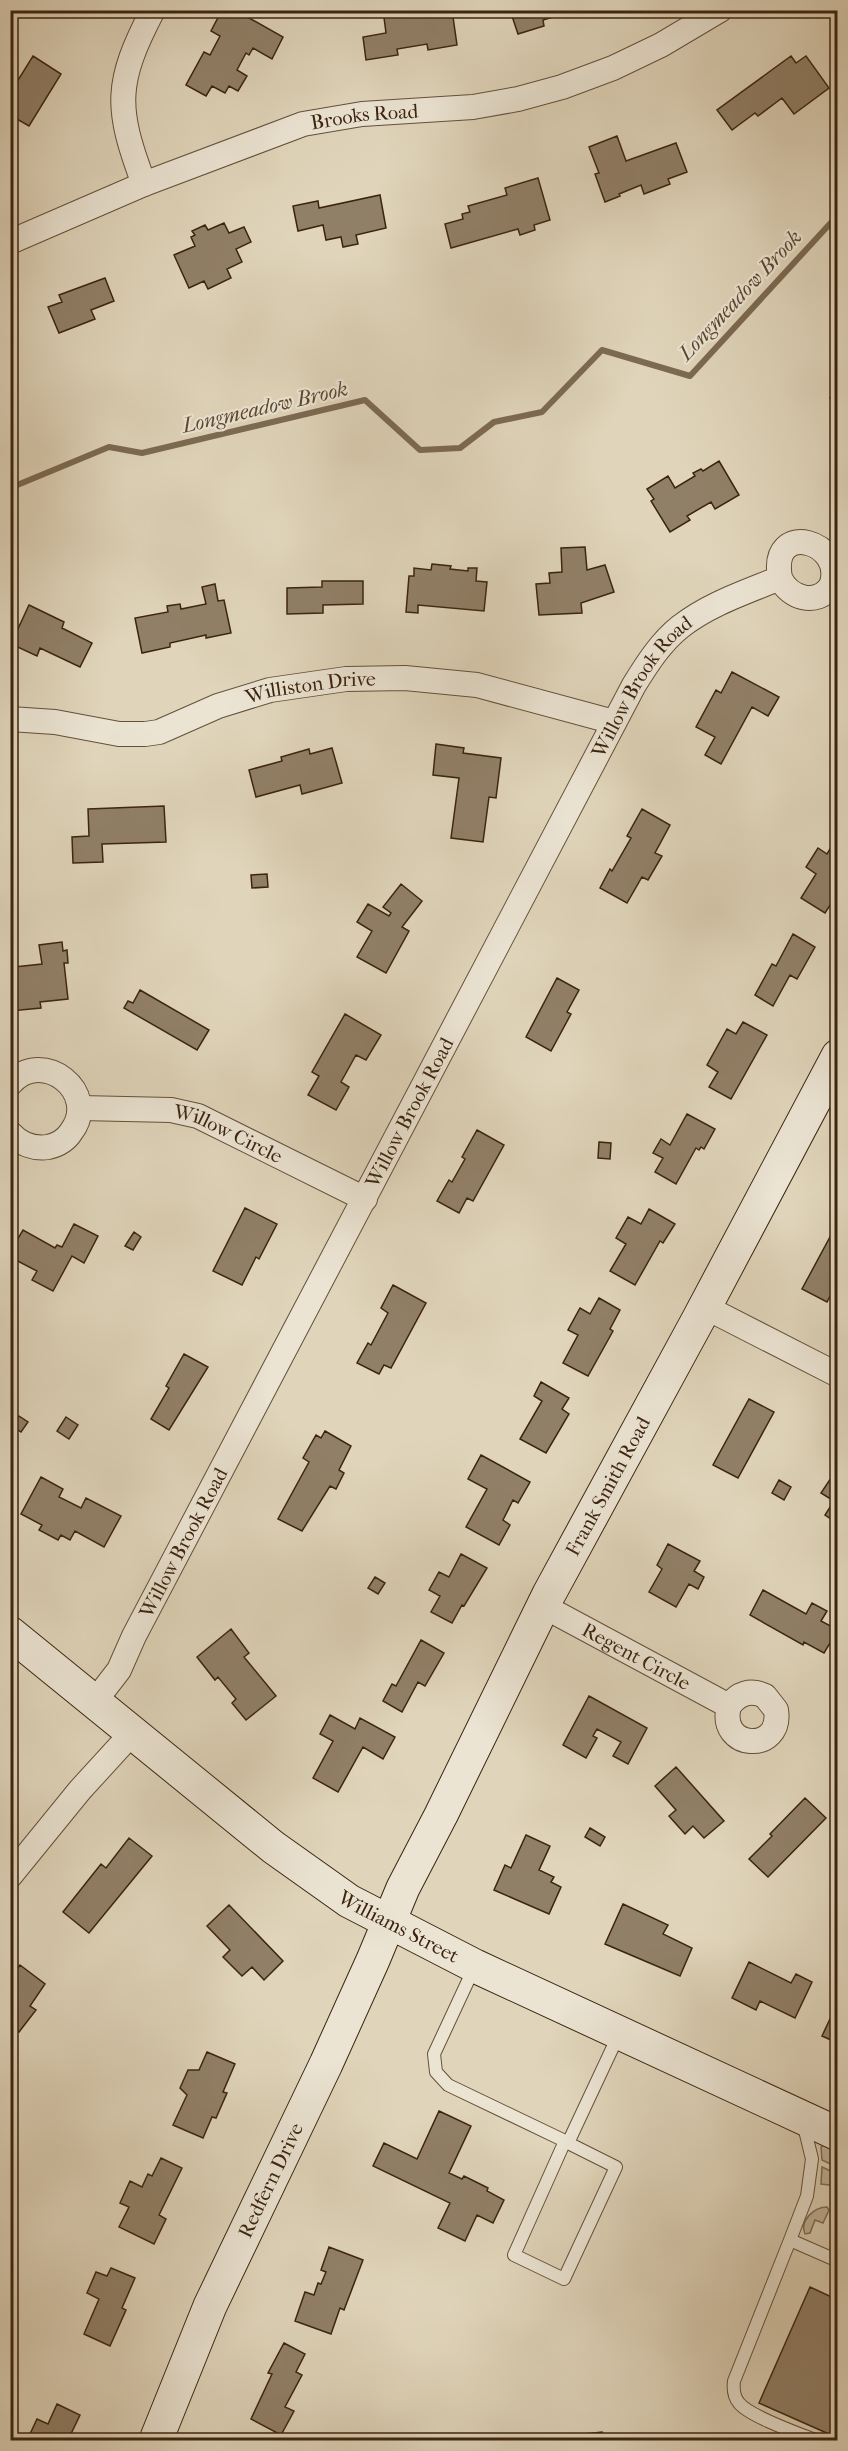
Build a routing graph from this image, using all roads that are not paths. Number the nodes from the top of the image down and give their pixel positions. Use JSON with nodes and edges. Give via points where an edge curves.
{"nodes":[{"id":1,"x":153,"y":10,"type":"edge"},
{"id":2,"x":720,"y":10,"type":"edge"},
{"id":3,"x":144,"y":184,"type":"junction"},
{"id":4,"x":10,"y":242,"type":"edge"},
{"id":5,"x":780,"y":578,"type":"dead end"},
{"id":6,"x":10,"y":719,"type":"edge"},
{"id":7,"x":614,"y":722,"type":"junction"},
{"id":8,"x":837,"y":1056,"type":"edge"},
{"id":9,"x":10,"y":1084,"type":"edge"},
{"id":10,"x":80,"y":1108,"type":"junction"},
{"id":11,"x":10,"y":1133,"type":"edge"},
{"id":12,"x":365,"y":1199,"type":"junction"},
{"id":13,"x":705,"y":1307,"type":"junction"},
{"id":14,"x":837,"y":1375,"type":"edge"},
{"id":15,"x":543,"y":1606,"type":"junction"},
{"id":16,"x":10,"y":1633,"type":"edge"},
{"id":17,"x":95,"y":1701,"type":"junction"},
{"id":18,"x":729,"y":1706,"type":"dead end"},
{"id":19,"x":133,"y":1732,"type":"junction"},
{"id":20,"x":10,"y":1876,"type":"edge"},
{"id":21,"x":389,"y":1923,"type":"junction"},
{"id":22,"x":475,"y":1966,"type":"junction"},
{"id":23,"x":620,"y":2033,"type":"junction"},
{"id":24,"x":802,"y":2118,"type":"junction"},
{"id":25,"x":837,"y":2134,"type":"edge"},
{"id":26,"x":567,"y":2142,"type":"junction"},
{"id":27,"x":790,"y":2240,"type":"junction"},
{"id":28,"x":837,"y":2261,"type":"edge"},
{"id":29,"x":156,"y":2440,"type":"edge"},
{"id":30,"x":814,"y":2440,"type":"edge"}],
"edges":[{"from":1,"to":3,"type":"street","via":[[131,56],[123,89],[127,129]]},
{"from":2,"to":3,"type":"street","name":"Brooks Road","via":[[646,52],[562,87],[473,106],[322,120]]},
{"from":3,"to":4,"type":"street","name":"Brooks Road"},
{"from":5,"to":7,"type":"street","name":"Willow Brook Road","via":[[715,605],[679,628],[645,667]]},
{"from":6,"to":7,"type":"street","name":"Williston Drive","via":[[146,734],[270,690],[346,679],[405,678],[488,688]]},
{"from":7,"to":12,"type":"street","name":"Willow Brook Road"},
{"from":8,"to":13,"type":"street","name":"Frank Smith Road"},
{"from":9,"to":10,"type":"street","via":[[31,1071],[51,1071],[68,1081]]},
{"from":10,"to":11,"type":"street","via":[[68,1136],[50,1146],[30,1146]]},
{"from":10,"to":12,"type":"street","name":"Willow Circle","via":[[171,1110],[198,1116]]},
{"from":12,"to":17,"type":"street","name":"Willow Brook Road","via":[[119,1670]]},
{"from":13,"to":14,"type":"street"},
{"from":13,"to":15,"type":"street","name":"Frank Smith Road"},
{"from":15,"to":18,"type":"street","name":"Regent Circle"},
{"from":15,"to":21,"type":"street","name":"Frank Smith Road"},
{"from":16,"to":17,"type":"street","name":"Williams Street"},
{"from":17,"to":19,"type":"street","name":"Williams Street"},
{"from":19,"to":20,"type":"street"},
{"from":19,"to":21,"type":"street","name":"Williams Street","via":[[302,1869]]},
{"from":21,"to":22,"type":"street","name":"Williams Street"},
{"from":21,"to":29,"type":"street","name":"Redfern Drive","via":[[215,2296]]},
{"from":22,"to":23,"type":"street","name":"Williams Street"},
{"from":22,"to":26,"type":"lane","via":[[434,2054],[436,2072],[448,2085]]},
{"from":23,"to":24,"type":"street","name":"Williams Street"},
{"from":23,"to":26,"type":"lane"},
{"from":24,"to":25,"type":"street","name":"Williams Street"},
{"from":24,"to":27,"type":"lane","via":[[812,2159],[807,2196]]},
{"from":26,"to":26,"type":"lane","via":[[513,2255],[564,2279],[616,2167]]},
{"from":27,"to":28,"type":"lane"},
{"from":27,"to":30,"type":"lane","via":[[733,2390],[747,2411]]}]}
